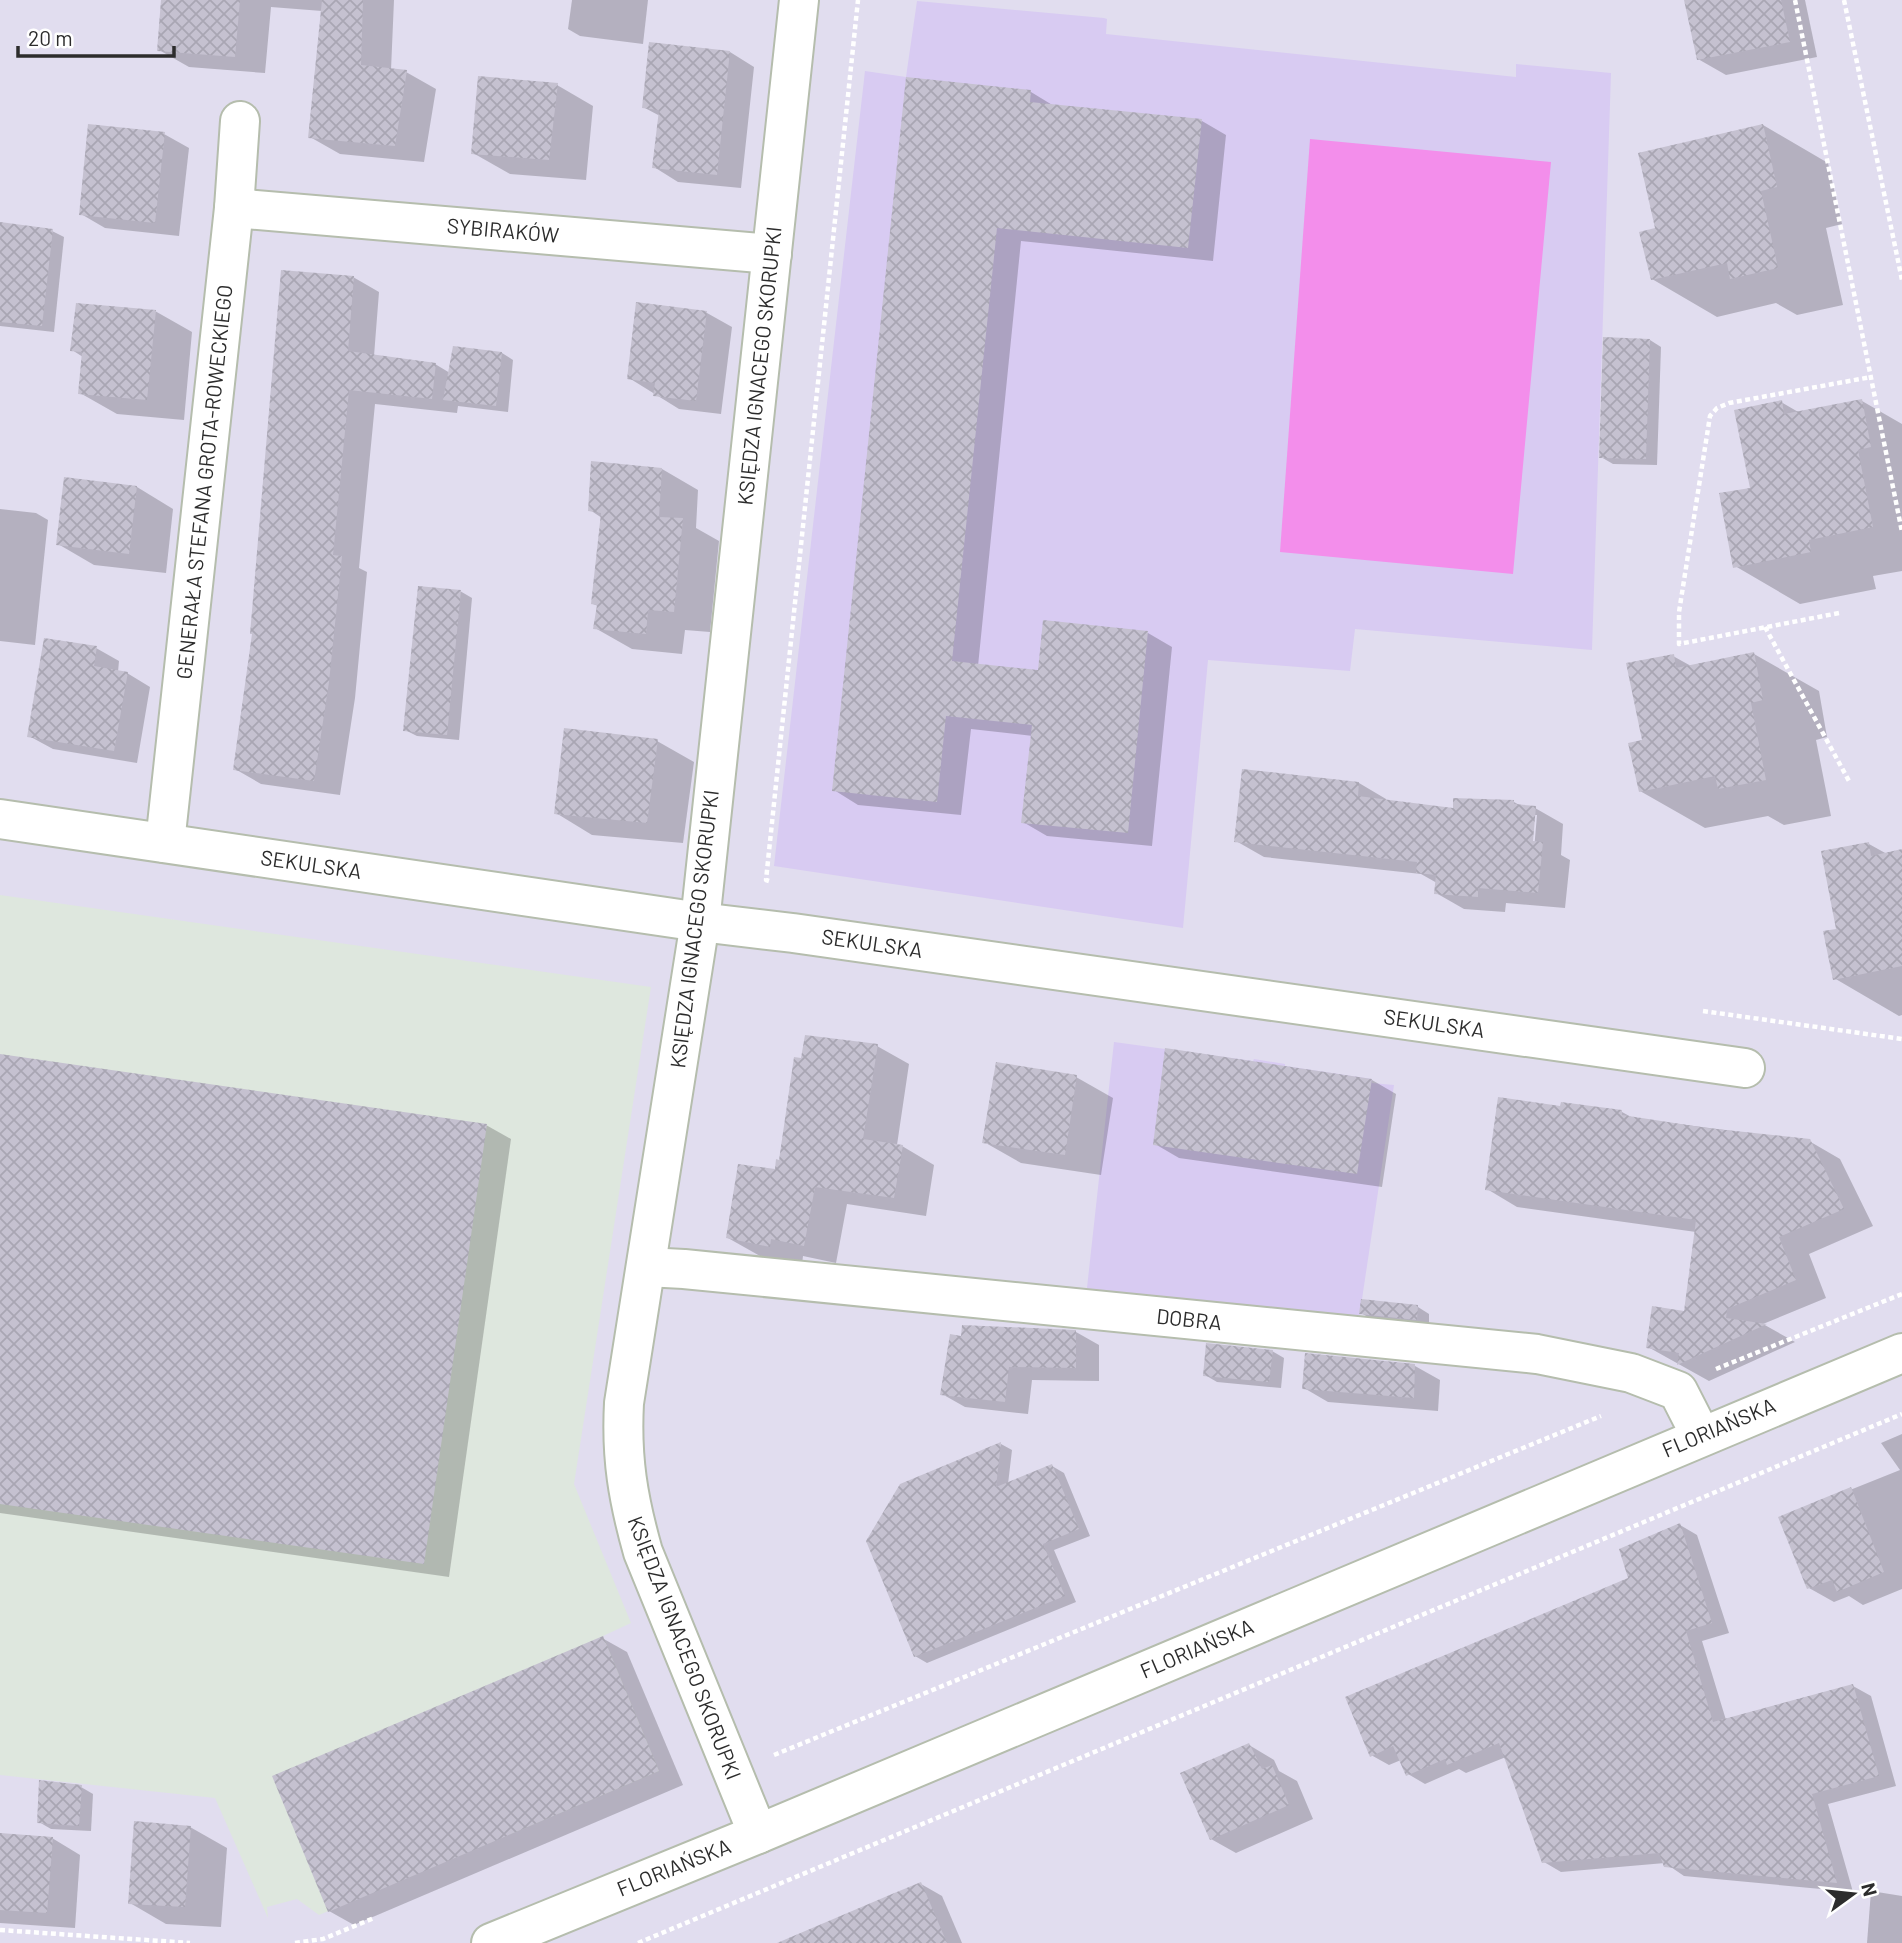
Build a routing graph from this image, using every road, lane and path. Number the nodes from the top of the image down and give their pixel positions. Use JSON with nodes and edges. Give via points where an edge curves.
{"nodes":[{"id":1,"x":799,"y":0,"type":"edge"},
{"id":2,"x":858,"y":0,"type":"edge"},
{"id":3,"x":1795,"y":0,"type":"edge"},
{"id":4,"x":1844,"y":0,"type":"edge"},
{"id":5,"x":240,"y":121,"type":"dead end"},
{"id":6,"x":234,"y":208,"type":"junction"},
{"id":7,"x":772,"y":254,"type":"junction"},
{"id":8,"x":1902,"y":280,"type":"edge"},
{"id":9,"x":1871,"y":377,"type":"junction"},
{"id":10,"x":1902,"y":532,"type":"edge"},
{"id":11,"x":1839,"y":613,"type":"dead end"},
{"id":12,"x":1765,"y":627,"type":"junction"},
{"id":13,"x":1849,"y":781,"type":"dead end"},
{"id":14,"x":0,"y":819,"type":"edge"},
{"id":15,"x":165,"y":843,"type":"junction"},
{"id":16,"x":776,"y":882,"type":"dead end"},
{"id":17,"x":700,"y":922,"type":"junction"},
{"id":18,"x":1745,"y":1068,"type":"dead end"},
{"id":19,"x":646,"y":1267,"type":"junction"},
{"id":20,"x":1902,"y":1294,"type":"edge"},
{"id":21,"x":1902,"y":1353,"type":"edge"},
{"id":22,"x":1670,"y":1387,"type":"junction"},
{"id":23,"x":1902,"y":1414,"type":"edge"},
{"id":24,"x":1702,"y":1436,"type":"junction"},
{"id":25,"x":769,"y":1757,"type":"dead end"},
{"id":26,"x":758,"y":1834,"type":"junction"},
{"id":27,"x":374,"y":1918,"type":"dead end"},
{"id":28,"x":0,"y":1930,"type":"edge"},
{"id":29,"x":190,"y":1943,"type":"edge"},
{"id":30,"x":295,"y":1943,"type":"edge"},
{"id":31,"x":491,"y":1943,"type":"edge"},
{"id":32,"x":638,"y":1943,"type":"edge"}],
"edges":[{"from":1,"to":7,"type":"street","name":"KSIĘDZA IGNACEGO SKORUPKI"},
{"from":2,"to":16,"type":"path","via":[[766,880]]},
{"from":3,"to":9,"type":"path"},
{"from":4,"to":8,"type":"path"},
{"from":5,"to":6,"type":"street","name":"GENERAŁA STEFANA GROTA-ROWECKIEGO"},
{"from":6,"to":7,"type":"street","name":"SYBIRAKÓW"},
{"from":6,"to":15,"type":"street","name":"GENERAŁA STEFANA GROTA-ROWECKIEGO"},
{"from":7,"to":17,"type":"street","name":"KSIĘDZA IGNACEGO SKORUPKI"},
{"from":9,"to":10,"type":"path"},
{"from":9,"to":12,"type":"path","via":[[1729,403],[1710,416],[1679,612],[1679,644]]},
{"from":11,"to":12,"type":"path"},
{"from":12,"to":13,"type":"path"},
{"from":14,"to":15,"type":"street","name":"SEKULSKA"},
{"from":15,"to":17,"type":"street","name":"SEKULSKA"},
{"from":17,"to":18,"type":"street","name":"SEKULSKA"},
{"from":17,"to":19,"type":"street","name":"KSIĘDZA IGNACEGO SKORUPKI"},
{"from":19,"to":22,"type":"street","name":"DOBRA","via":[[1537,1354],[1631,1373]]},
{"from":19,"to":26,"type":"street","name":"KSIĘDZA IGNACEGO SKORUPKI","via":[[624,1403],[622,1442],[632,1513],[643,1552]]},
{"from":20,"to":22,"type":"path"},
{"from":21,"to":24,"type":"street","name":"FLORIAŃSKA"},
{"from":22,"to":24,"type":"street","via":[[1678,1391]]},
{"from":22,"to":25,"type":"path"},
{"from":23,"to":32,"type":"path"},
{"from":24,"to":26,"type":"street","name":"FLORIAŃSKA"},
{"from":26,"to":31,"type":"street","name":"FLORIAŃSKA"},
{"from":27,"to":30,"type":"path","via":[[323,1939]]},
{"from":28,"to":29,"type":"path"}]}
